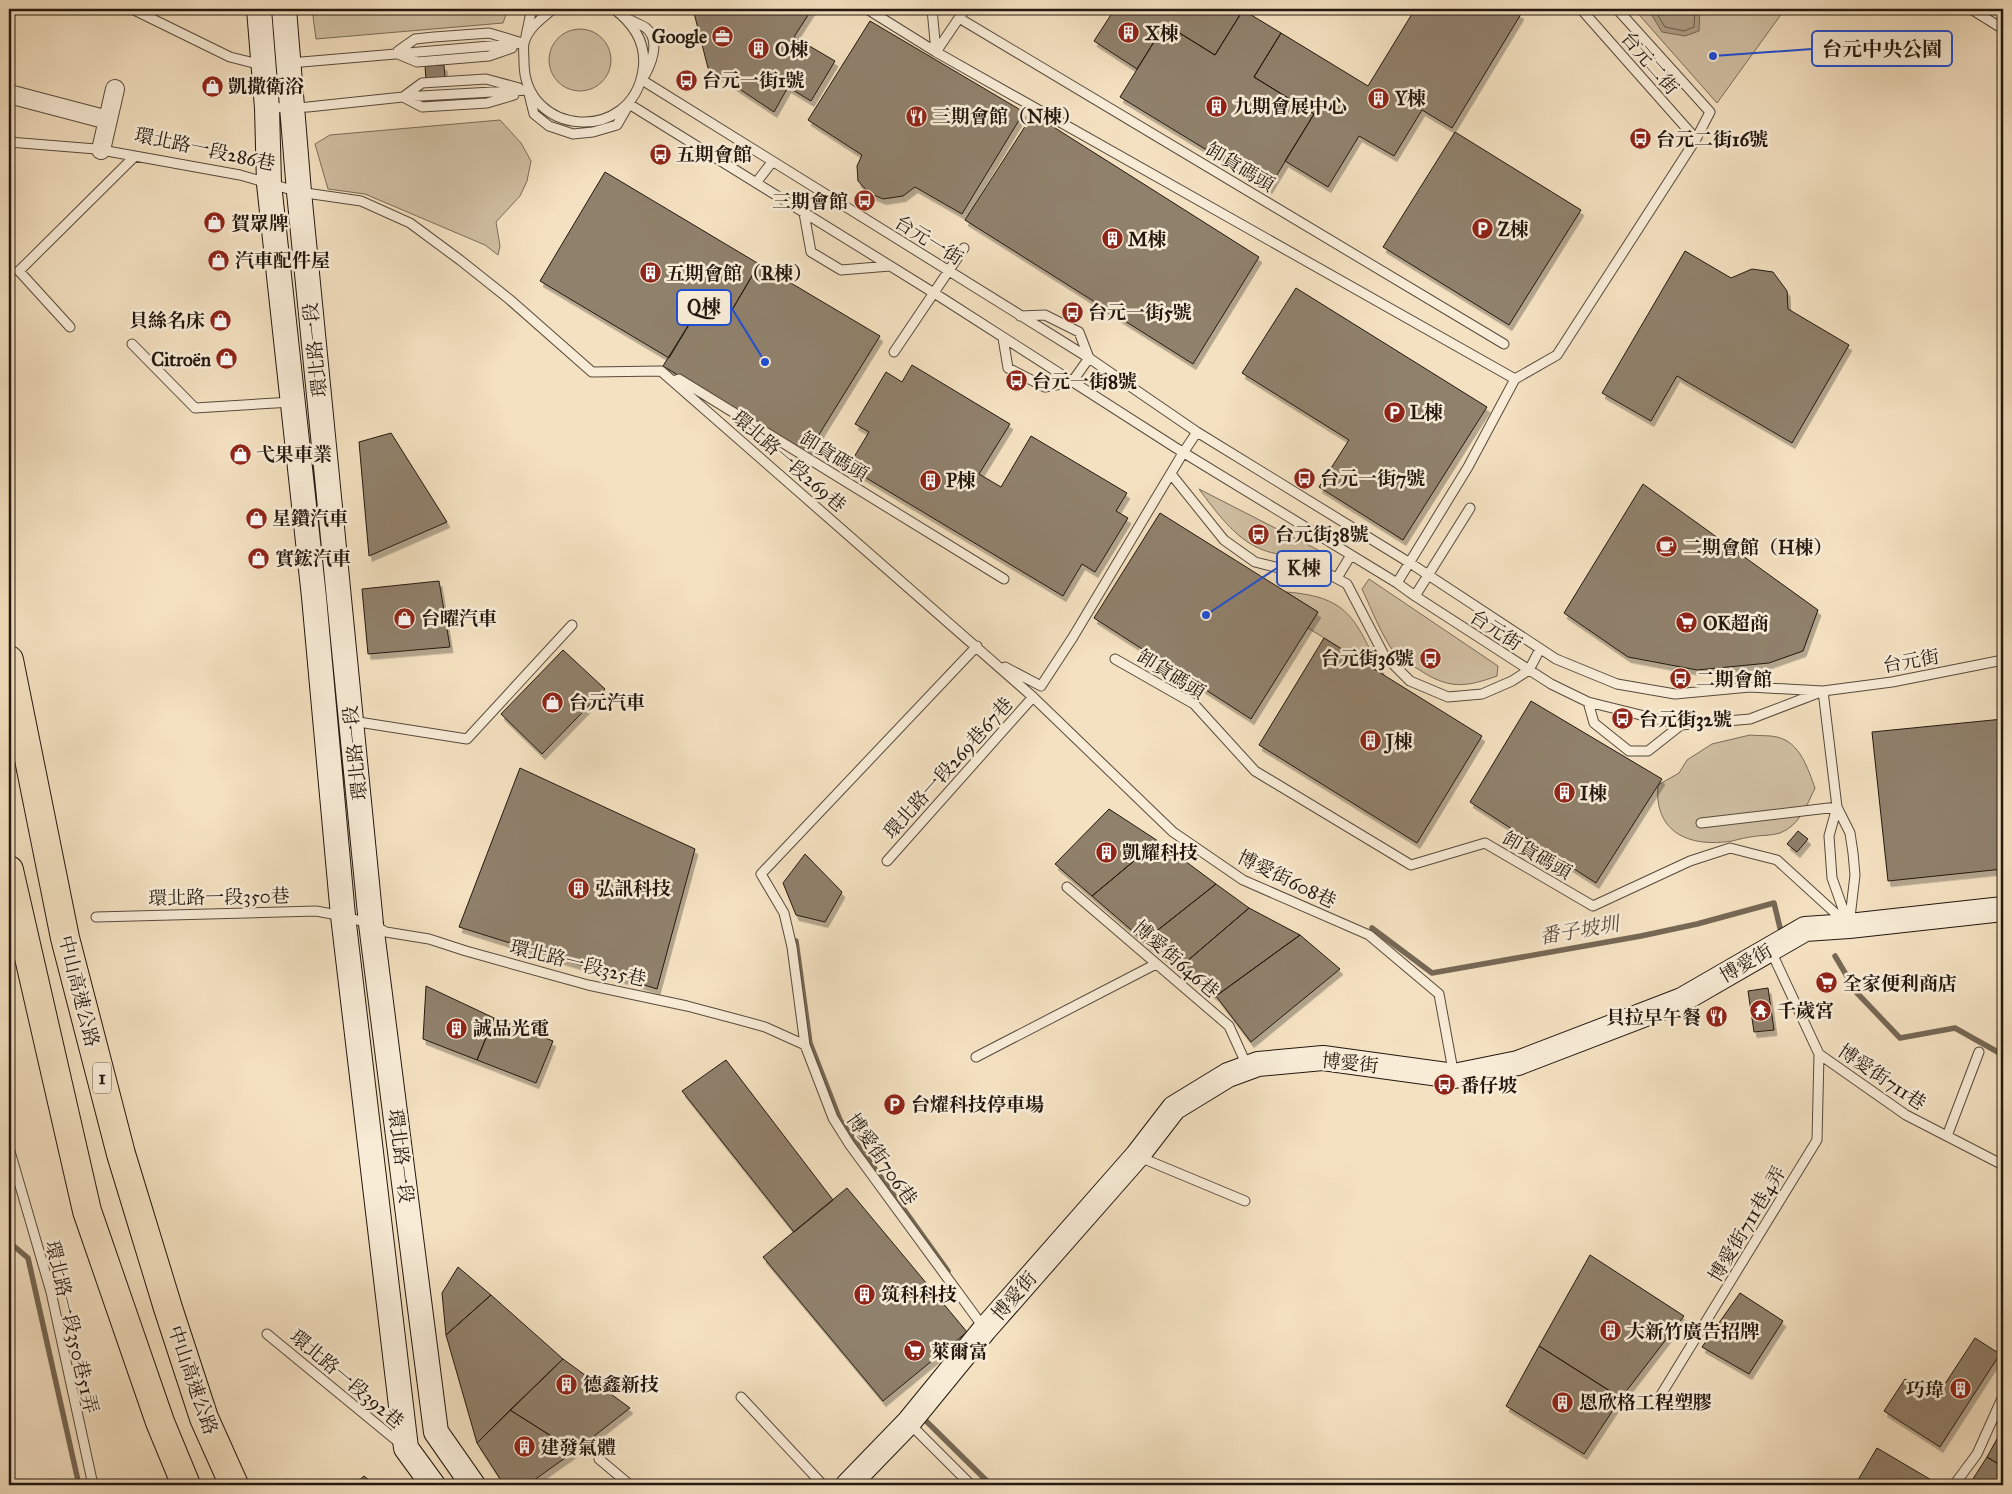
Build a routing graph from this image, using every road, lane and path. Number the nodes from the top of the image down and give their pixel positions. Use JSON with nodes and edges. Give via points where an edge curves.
{"nodes":[{"id":1,"x":132,"y":9,"type":"edge"},
{"id":2,"x":258,"y":9,"type":"edge"},
{"id":3,"x":284,"y":9,"type":"edge"},
{"id":4,"x":536,"y":9,"type":"edge"},
{"id":5,"x":553,"y":9,"type":"edge"},
{"id":6,"x":614,"y":9,"type":"edge"},
{"id":7,"x":630,"y":9,"type":"edge"},
{"id":8,"x":868,"y":9,"type":"edge"},
{"id":9,"x":932,"y":9,"type":"edge"},
{"id":10,"x":965,"y":9,"type":"edge"},
{"id":11,"x":1581,"y":9,"type":"edge"},
{"id":12,"x":1617,"y":9,"type":"edge"},
{"id":13,"x":1972,"y":9,"type":"edge"},
{"id":14,"x":624,"y":17,"type":"junction"},
{"id":15,"x":959,"y":18,"type":"junction"},
{"id":16,"x":2003,"y":29,"type":"edge"},
{"id":17,"x":524,"y":43,"type":"junction"},
{"id":18,"x":936,"y":52,"type":"junction"},
{"id":19,"x":275,"y":64,"type":"junction"},
{"id":20,"x":642,"y":80,"type":"junction"},
{"id":21,"x":115,"y":89,"type":"dead end"},
{"id":22,"x":528,"y":90,"type":"junction"},
{"id":23,"x":9,"y":94,"type":"edge"},
{"id":24,"x":403,"y":97,"type":"junction"},
{"id":25,"x":629,"y":104,"type":"junction"},
{"id":26,"x":293,"y":107,"type":"junction"},
{"id":27,"x":267,"y":108,"type":"junction"},
{"id":28,"x":108,"y":120,"type":"junction"},
{"id":29,"x":1696,"y":139,"type":"junction"},
{"id":30,"x":9,"y":142,"type":"edge"},
{"id":31,"x":101,"y":150,"type":"junction"},
{"id":32,"x":135,"y":156,"type":"junction"},
{"id":33,"x":772,"y":162,"type":"junction"},
{"id":34,"x":756,"y":183,"type":"junction"},
{"id":35,"x":269,"y":184,"type":"junction"},
{"id":36,"x":299,"y":192,"type":"junction"},
{"id":37,"x":804,"y":213,"type":"junction"},
{"id":38,"x":964,"y":248,"type":"dead end"},
{"id":39,"x":890,"y":266,"type":"junction"},
{"id":40,"x":948,"y":271,"type":"junction"},
{"id":41,"x":933,"y":293,"type":"junction"},
{"id":42,"x":1020,"y":316,"type":"junction"},
{"id":43,"x":70,"y":327,"type":"dead end"},
{"id":44,"x":1003,"y":338,"type":"junction"},
{"id":45,"x":132,"y":344,"type":"dead end"},
{"id":46,"x":1504,"y":344,"type":"dead end"},
{"id":47,"x":894,"y":352,"type":"dead end"},
{"id":48,"x":1089,"y":358,"type":"junction"},
{"id":49,"x":1515,"y":379,"type":"junction"},
{"id":50,"x":673,"y":381,"type":"junction"},
{"id":51,"x":1072,"y":382,"type":"junction"},
{"id":52,"x":293,"y":402,"type":"junction"},
{"id":53,"x":1197,"y":432,"type":"junction"},
{"id":54,"x":1183,"y":453,"type":"junction"},
{"id":55,"x":1171,"y":474,"type":"junction"},
{"id":56,"x":1470,"y":508,"type":"dead end"},
{"id":57,"x":1352,"y":555,"type":"junction"},
{"id":58,"x":1410,"y":563,"type":"junction"},
{"id":59,"x":1428,"y":576,"type":"junction"},
{"id":60,"x":1336,"y":578,"type":"junction"},
{"id":61,"x":1004,"y":579,"type":"dead end"},
{"id":62,"x":1397,"y":583,"type":"junction"},
{"id":63,"x":1415,"y":596,"type":"junction"},
{"id":64,"x":572,"y":625,"type":"dead end"},
{"id":65,"x":977,"y":646,"type":"junction"},
{"id":66,"x":1540,"y":649,"type":"junction"},
{"id":67,"x":9,"y":660,"type":"edge"},
{"id":68,"x":1115,"y":660,"type":"dead end"},
{"id":69,"x":2003,"y":660,"type":"edge"},
{"id":70,"x":993,"y":661,"type":"junction"},
{"id":71,"x":1529,"y":670,"type":"junction"},
{"id":72,"x":1823,"y":691,"type":"junction"},
{"id":73,"x":1033,"y":697,"type":"junction"},
{"id":74,"x":1588,"y":702,"type":"junction"},
{"id":75,"x":352,"y":721,"type":"junction"},
{"id":76,"x":1681,"y":725,"type":"junction"},
{"id":77,"x":1837,"y":806,"type":"junction"},
{"id":78,"x":1702,"y":822,"type":"dead end"},
{"id":79,"x":888,"y":861,"type":"dead end"},
{"id":80,"x":9,"y":870,"type":"edge"},
{"id":81,"x":1067,"y":887,"type":"dead end"},
{"id":82,"x":2003,"y":909,"type":"edge"},
{"id":83,"x":96,"y":916,"type":"dead end"},
{"id":84,"x":343,"y":916,"type":"junction"},
{"id":85,"x":371,"y":924,"type":"junction"},
{"id":86,"x":1849,"y":926,"type":"junction"},
{"id":87,"x":1770,"y":949,"type":"junction"},
{"id":88,"x":1156,"y":964,"type":"junction"},
{"id":89,"x":805,"y":1045,"type":"junction"},
{"id":90,"x":1979,"y":1052,"type":"dead end"},
{"id":91,"x":1819,"y":1054,"type":"junction"},
{"id":92,"x":976,"y":1057,"type":"dead end"},
{"id":93,"x":1248,"y":1068,"type":"junction"},
{"id":94,"x":1454,"y":1076,"type":"junction"},
{"id":95,"x":1947,"y":1136,"type":"junction"},
{"id":96,"x":9,"y":1148,"type":"edge"},
{"id":97,"x":1137,"y":1156,"type":"junction"},
{"id":98,"x":2003,"y":1165,"type":"edge"},
{"id":99,"x":1244,"y":1200,"type":"dead end"},
{"id":100,"x":985,"y":1329,"type":"junction"},
{"id":101,"x":267,"y":1334,"type":"dead end"},
{"id":102,"x":2003,"y":1396,"type":"edge"},
{"id":103,"x":741,"y":1397,"type":"dead end"},
{"id":104,"x":1659,"y":1398,"type":"dead end"},
{"id":105,"x":909,"y":1422,"type":"junction"},
{"id":106,"x":406,"y":1448,"type":"junction"},
{"id":107,"x":599,"y":1459,"type":"dead end"},
{"id":108,"x":92,"y":1485,"type":"edge"},
{"id":109,"x":186,"y":1485,"type":"edge"},
{"id":110,"x":234,"y":1485,"type":"edge"},
{"id":111,"x":433,"y":1485,"type":"edge"},
{"id":112,"x":473,"y":1485,"type":"edge"},
{"id":113,"x":630,"y":1485,"type":"edge"},
{"id":114,"x":823,"y":1485,"type":"edge"},
{"id":115,"x":848,"y":1485,"type":"edge"},
{"id":116,"x":972,"y":1485,"type":"edge"},
{"id":117,"x":1954,"y":1485,"type":"edge"}],
"edges":[{"from":1,"to":19,"type":"lane","via":[[230,56]]},
{"from":2,"to":19,"type":"street","name":"環北路一段"},
{"from":3,"to":19,"type":"street","name":"環北路一段"},
{"from":4,"to":17,"type":"lane","via":[[531,12]]},
{"from":5,"to":17,"type":"lane","via":[[538,21]]},
{"from":6,"to":14,"type":"lane"},
{"from":7,"to":14,"type":"lane"},
{"from":8,"to":18,"type":"lane"},
{"from":9,"to":18,"type":"lane"},
{"from":10,"to":15,"type":"lane"},
{"from":11,"to":29,"type":"lane","name":"台元二街"},
{"from":12,"to":29,"type":"lane","name":"台元二街","via":[[1710,112]]},
{"from":13,"to":16,"type":"lane"},
{"from":14,"to":20,"type":"lane","via":[[641,40],[645,60]]},
{"from":15,"to":18,"type":"lane"},
{"from":15,"to":46,"type":"lane","name":"卸貨碼頭"},
{"from":17,"to":19,"type":"lane"},
{"from":17,"to":22,"type":"lane","via":[[524,76]]},
{"from":18,"to":49,"type":"lane"},
{"from":19,"to":26,"type":"street","name":"環北路一段"},
{"from":19,"to":27,"type":"street","name":"環北路一段"},
{"from":20,"to":25,"type":"lane"},
{"from":20,"to":33,"type":"lane","name":"台元一街"},
{"from":21,"to":28,"type":"street"},
{"from":22,"to":24,"type":"lane"},
{"from":22,"to":24,"type":"lane","via":[[486,79],[422,83]]},
{"from":22,"to":25,"type":"lane","via":[[544,108],[561,118],[580,123],[600,120]]},
{"from":23,"to":28,"type":"street"},
{"from":24,"to":26,"type":"lane"},
{"from":25,"to":34,"type":"lane"},
{"from":26,"to":27,"type":"lane"},
{"from":26,"to":36,"type":"street","name":"環北路一段"},
{"from":27,"to":35,"type":"street","name":"環北路一段"},
{"from":28,"to":31,"type":"street"},
{"from":29,"to":49,"type":"lane","via":[[1557,355]]},
{"from":30,"to":31,"type":"lane","name":"環北路一段286巷"},
{"from":31,"to":32,"type":"lane","name":"環北路一段286巷"},
{"from":32,"to":35,"type":"lane","name":"環北路一段286巷"},
{"from":32,"to":43,"type":"lane","via":[[19,271]]},
{"from":33,"to":34,"type":"lane"},
{"from":33,"to":40,"type":"lane","name":"台元一街"},
{"from":34,"to":37,"type":"lane"},
{"from":35,"to":36,"type":"lane","name":"環北路一段286巷"},
{"from":35,"to":52,"type":"street","name":"環北路一段"},
{"from":36,"to":50,"type":"lane","name":"環北路一段269巷","via":[[361,201],[410,223],[502,294],[592,372],[661,371]]},
{"from":36,"to":75,"type":"street","name":"環北路一段"},
{"from":37,"to":39,"type":"lane"},
{"from":37,"to":39,"type":"lane","via":[[811,252],[841,270]]},
{"from":38,"to":40,"type":"lane"},
{"from":39,"to":41,"type":"lane"},
{"from":40,"to":41,"type":"lane"},
{"from":40,"to":42,"type":"lane","name":"台元一街"},
{"from":41,"to":44,"type":"lane"},
{"from":41,"to":47,"type":"lane"},
{"from":42,"to":48,"type":"lane","name":"台元一街"},
{"from":42,"to":48,"type":"lane","via":[[1045,315],[1079,332]]},
{"from":44,"to":51,"type":"lane"},
{"from":44,"to":51,"type":"lane","via":[[1008,368],[1045,387]]},
{"from":45,"to":52,"type":"lane","via":[[196,408]]},
{"from":48,"to":51,"type":"lane"},
{"from":48,"to":53,"type":"lane","name":"台元一街"},
{"from":49,"to":58,"type":"lane","via":[[1468,467]]},
{"from":50,"to":61,"type":"lane","name":"卸貨碼頭","via":[[679,379]]},
{"from":50,"to":65,"type":"lane","name":"環北路一段269巷"},
{"from":51,"to":54,"type":"lane"},
{"from":52,"to":84,"type":"street","name":"環北路一段"},
{"from":53,"to":54,"type":"lane"},
{"from":53,"to":58,"type":"lane","name":"台元街"},
{"from":54,"to":55,"type":"lane"},
{"from":54,"to":57,"type":"lane","name":"台元街"},
{"from":55,"to":60,"type":"lane","via":[[1224,540],[1255,562],[1287,570],[1323,571]]},
{"from":55,"to":70,"type":"lane","via":[[1041,686]]},
{"from":56,"to":59,"type":"lane"},
{"from":57,"to":60,"type":"lane"},
{"from":57,"to":62,"type":"lane","name":"台元街"},
{"from":58,"to":59,"type":"lane","name":"台元街"},
{"from":58,"to":62,"type":"lane"},
{"from":59,"to":63,"type":"lane"},
{"from":59,"to":66,"type":"lane","name":"台元街"},
{"from":60,"to":71,"type":"lane","via":[[1347,584],[1384,655],[1410,680],[1448,697],[1482,694]]},
{"from":62,"to":63,"type":"lane","name":"台元街"},
{"from":63,"to":71,"type":"lane","name":"台元街"},
{"from":64,"to":75,"type":"lane","via":[[467,739]]},
{"from":65,"to":70,"type":"lane","name":"博愛街608巷"},
{"from":65,"to":89,"type":"lane","name":"博愛街706巷","via":[[761,874],[784,913],[792,947]]},
{"from":66,"to":71,"type":"lane"},
{"from":66,"to":72,"type":"lane","name":"台元街","via":[[1617,684],[1675,694],[1750,687]]},
{"from":67,"to":110,"type":"highway","name":"中山高速公路","number":"1","via":[[65,938],[121,1154],[204,1418]]},
{"from":68,"to":86,"type":"lane","name":"卸貨碼頭","via":[[1194,704],[1255,771],[1411,865],[1485,843],[1593,906],[1690,861],[1730,848],[1777,860]]},
{"from":69,"to":72,"type":"lane","name":"台元街","via":[[1892,682]]},
{"from":70,"to":73,"type":"lane","name":"博愛街608巷"},
{"from":71,"to":74,"type":"lane","name":"台元街"},
{"from":72,"to":76,"type":"lane","name":"台元街","via":[[1750,719]]},
{"from":72,"to":77,"type":"lane"},
{"from":73,"to":79,"type":"lane","name":"環北路一段269巷67巷"},
{"from":73,"to":94,"type":"lane","name":"博愛街608巷","via":[[1173,832],[1243,880],[1369,935],[1439,994]]},
{"from":74,"to":76,"type":"lane","name":"台元街"},
{"from":74,"to":76,"type":"lane","via":[[1594,723],[1630,750],[1648,752]]},
{"from":75,"to":85,"type":"street","name":"環北路一段"},
{"from":77,"to":78,"type":"lane"},
{"from":77,"to":86,"type":"lane","via":[[1850,833],[1853,853],[1855,875]]},
{"from":77,"to":86,"type":"lane","via":[[1828,836],[1832,878]]},
{"from":80,"to":109,"type":"highway","via":[[87,1211],[160,1422]]},
{"from":81,"to":88,"type":"lane","name":"博愛街646巷"},
{"from":82,"to":86,"type":"street","name":"博愛街"},
{"from":83,"to":84,"type":"lane","name":"環北路一段350巷","via":[[316,911]]},
{"from":84,"to":85,"type":"lane","name":"環北路一段325巷"},
{"from":84,"to":106,"type":"street","name":"環北路一段"},
{"from":85,"to":89,"type":"lane","name":"環北路一段325巷","via":[[386,932],[429,939],[588,985],[765,1027]]},
{"from":85,"to":112,"type":"street","name":"環北路一段","via":[[436,1432]]},
{"from":86,"to":87,"type":"street","name":"博愛街","via":[[1805,928]]},
{"from":87,"to":91,"type":"lane","name":"博愛街711巷"},
{"from":87,"to":94,"type":"street","name":"博愛街","via":[[1682,1000],[1518,1063]]},
{"from":88,"to":92,"type":"lane"},
{"from":88,"to":93,"type":"lane","name":"博愛街646巷","via":[[1229,1026]]},
{"from":89,"to":100,"type":"lane","name":"博愛街706巷","via":[[833,1118],[850,1146]]},
{"from":90,"to":95,"type":"lane"},
{"from":91,"to":95,"type":"lane","name":"博愛街711巷","via":[[1906,1115]]},
{"from":91,"to":104,"type":"lane","name":"博愛街711巷4弄","via":[[1817,1140]]},
{"from":93,"to":94,"type":"street","name":"博愛街","via":[[1258,1064],[1323,1058]]},
{"from":93,"to":97,"type":"street","name":"博愛街","via":[[1228,1075],[1174,1108]]},
{"from":95,"to":98,"type":"lane","name":"博愛街711巷"},
{"from":96,"to":108,"type":"lane","name":"環北路一段350巷51弄","via":[[51,1292]]},
{"from":97,"to":99,"type":"lane"},
{"from":97,"to":100,"type":"street","name":"博愛街"},
{"from":100,"to":105,"type":"street","name":"博愛街"},
{"from":101,"to":106,"type":"lane","name":"環北路一段392巷"},
{"from":102,"to":117,"type":"lane","via":[[1977,1454]]},
{"from":103,"to":114,"type":"lane"},
{"from":105,"to":115,"type":"street","name":"博愛街"},
{"from":105,"to":116,"type":"lane"},
{"from":106,"to":111,"type":"street","name":"環北路一段"},
{"from":107,"to":113,"type":"lane"}]}
